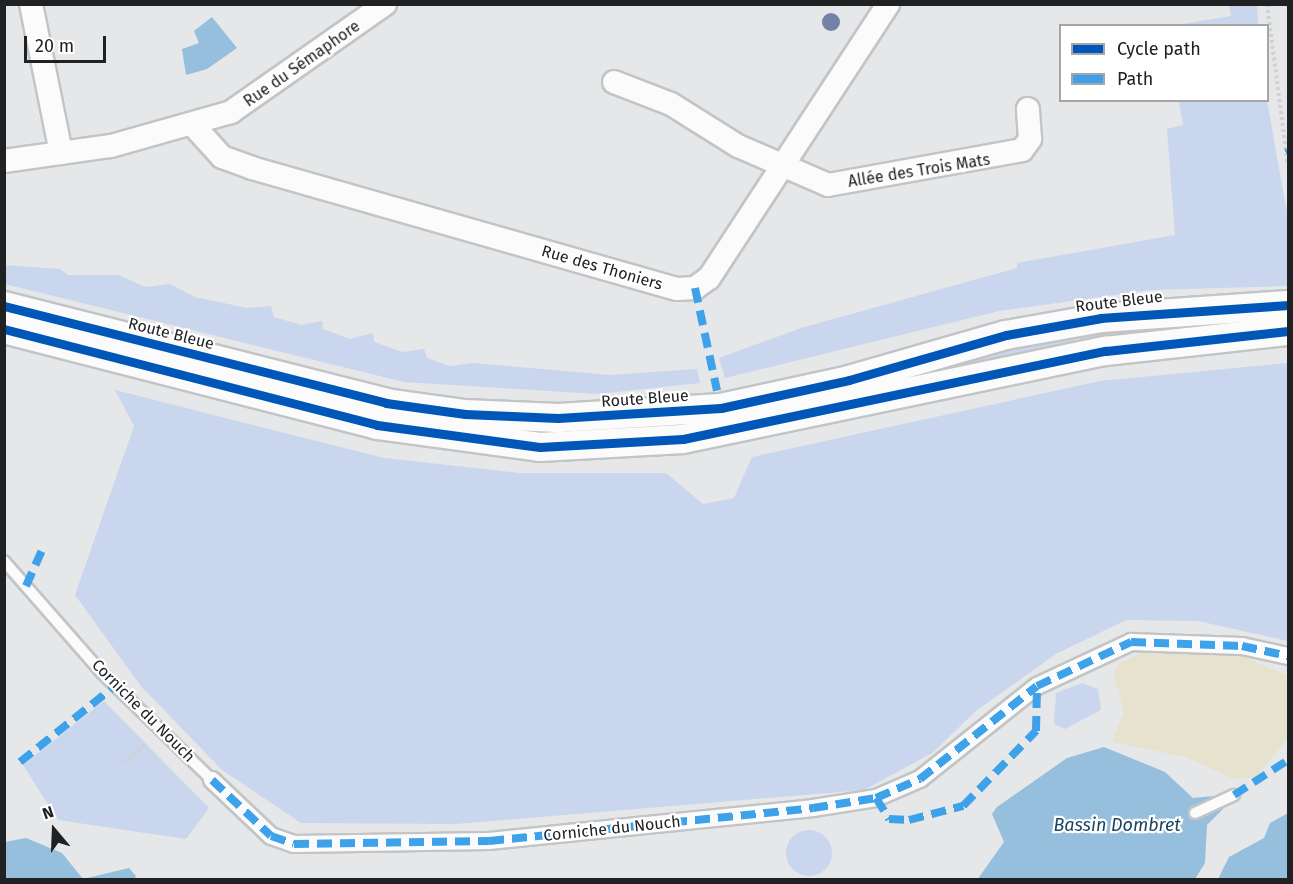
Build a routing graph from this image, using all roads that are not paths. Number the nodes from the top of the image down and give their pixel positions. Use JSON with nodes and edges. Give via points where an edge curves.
{"nodes":[{"id":1,"x":31,"y":4,"type":"edge"},
{"id":2,"x":385,"y":4,"type":"edge"},
{"id":3,"x":888,"y":4,"type":"edge"},
{"id":4,"x":614,"y":82,"type":"dead end"},
{"id":5,"x":1028,"y":109,"type":"dead end"},
{"id":6,"x":193,"y":125,"type":"junction"},
{"id":7,"x":61,"y":153,"type":"junction"},
{"id":8,"x":4,"y":161,"type":"edge"},
{"id":9,"x":781,"y":166,"type":"junction"},
{"id":10,"x":1288,"y":305,"type":"edge"},
{"id":11,"x":4,"y":306,"type":"edge"},
{"id":12,"x":4,"y":329,"type":"edge"},
{"id":13,"x":1288,"y":331,"type":"edge"},
{"id":14,"x":4,"y":561,"type":"edge"},
{"id":15,"x":1288,"y":656,"type":"edge"},
{"id":16,"x":212,"y":780,"type":"joint"},
{"id":17,"x":1234,"y":795,"type":"dead end"},
{"id":18,"x":1196,"y":813,"type":"dead end"}],
"edges":[{"from":1,"to":7,"type":"street"},
{"from":2,"to":6,"type":"street","name":"Rue du Sémaphore","via":[[272,88]]},
{"from":3,"to":9,"type":"street","name":"Rue des Thoniers"},
{"from":4,"to":9,"type":"street","name":"Allée des Trois Mats","via":[[671,104]]},
{"from":5,"to":9,"type":"street","name":"Allée des Trois Mats","via":[[1030,139],[1022,150],[1002,157],[828,185]]},
{"from":6,"to":7,"type":"street","name":"Rue du Sémaphore"},
{"from":6,"to":9,"type":"street","name":"Rue des Thoniers","via":[[222,157],[252,168],[677,289],[695,288],[709,278]]},
{"from":7,"to":8,"type":"street","name":"Rue du Sémaphore"},
{"from":10,"to":11,"type":"street","name":"Route Bleue","via":[[1101,318],[1006,335],[849,380],[722,408],[621,418],[476,415],[386,403]]},
{"from":12,"to":13,"type":"street","via":[[377,425],[540,447],[683,439],[924,393],[1106,351]]},
{"from":14,"to":16,"type":"lane","name":"Corniche du Nouch","via":[[103,674]]},
{"from":15,"to":16,"type":"street","name":"Corniche du Nouch","via":[[1242,646],[1131,642],[1037,686],[920,778],[876,798],[801,809],[489,841],[294,844],[271,836]]},
{"from":17,"to":18,"type":"lane"}]}
